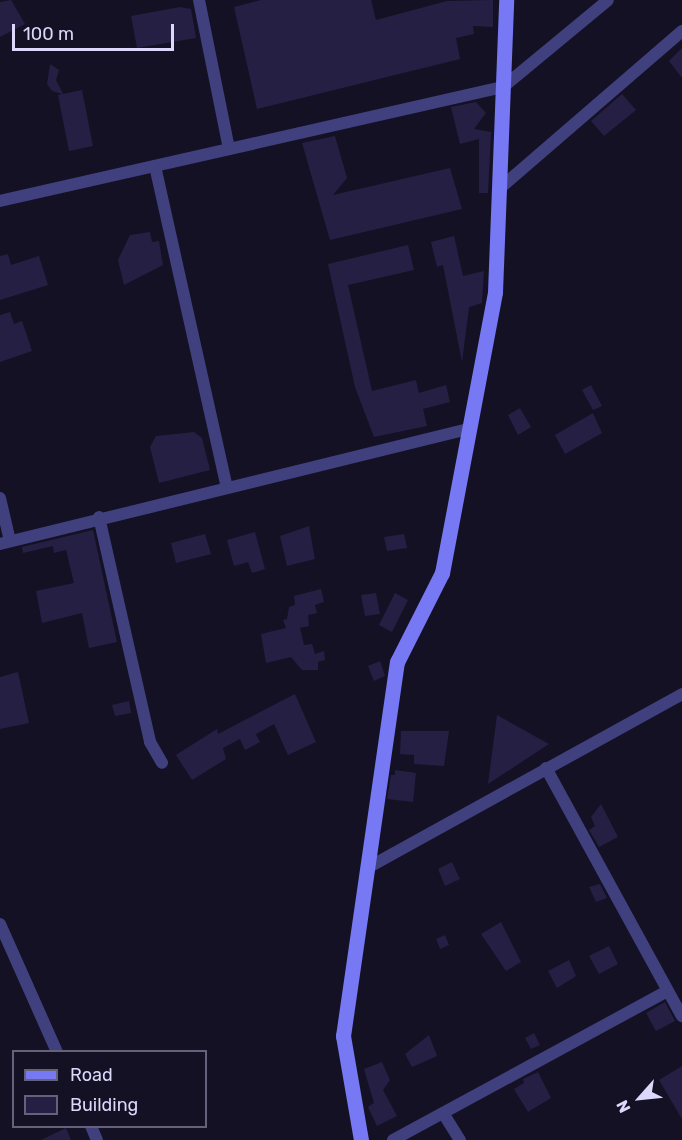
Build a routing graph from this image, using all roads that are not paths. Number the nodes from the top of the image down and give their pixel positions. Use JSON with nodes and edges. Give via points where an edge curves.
{"nodes":[{"id":1,"x":199,"y":0,"type":"edge"},
{"id":2,"x":506,"y":0,"type":"edge"},
{"id":3,"x":608,"y":0,"type":"edge"},
{"id":4,"x":682,"y":31,"type":"edge"},
{"id":5,"x":503,"y":87,"type":"junction"},
{"id":6,"x":230,"y":149,"type":"junction"},
{"id":7,"x":155,"y":166,"type":"junction"},
{"id":8,"x":499,"y":189,"type":"junction"},
{"id":9,"x":0,"y":201,"type":"edge"},
{"id":10,"x":469,"y":429,"type":"junction"},
{"id":11,"x":227,"y":487,"type":"junction"},
{"id":12,"x":0,"y":498,"type":"edge"},
{"id":13,"x":99,"y":517,"type":"junction"},
{"id":14,"x":5,"y":542,"type":"edge"},
{"id":15,"x":682,"y":694,"type":"edge"},
{"id":16,"x":162,"y":763,"type":"dead end"},
{"id":17,"x":546,"y":768,"type":"junction"},
{"id":18,"x":369,"y":867,"type":"junction"},
{"id":19,"x":0,"y":924,"type":"edge"},
{"id":20,"x":667,"y":990,"type":"junction"},
{"id":21,"x":682,"y":1016,"type":"edge"},
{"id":22,"x":56,"y":1050,"type":"edge"},
{"id":23,"x":443,"y":1113,"type":"junction"},
{"id":24,"x":360,"y":1140,"type":"edge"},
{"id":25,"x":393,"y":1140,"type":"edge"},
{"id":26,"x":460,"y":1140,"type":"edge"}],
"edges":[{"from":1,"to":6,"type":"street"},
{"from":2,"to":5,"type":"street"},
{"from":3,"to":5,"type":"street"},
{"from":4,"to":8,"type":"street"},
{"from":5,"to":6,"type":"street"},
{"from":5,"to":8,"type":"street"},
{"from":6,"to":7,"type":"street"},
{"from":7,"to":9,"type":"street"},
{"from":7,"to":11,"type":"street"},
{"from":8,"to":10,"type":"street","via":[[495,292]]},
{"from":10,"to":11,"type":"street"},
{"from":10,"to":18,"type":"street","via":[[441,573],[397,662]]},
{"from":11,"to":13,"type":"street"},
{"from":12,"to":14,"type":"street"},
{"from":13,"to":14,"type":"street"},
{"from":13,"to":16,"type":"street","via":[[150,742]]},
{"from":15,"to":17,"type":"street"},
{"from":17,"to":18,"type":"street"},
{"from":17,"to":20,"type":"street"},
{"from":18,"to":24,"type":"street","via":[[343,1036]]},
{"from":19,"to":22,"type":"street"},
{"from":20,"to":21,"type":"street"},
{"from":20,"to":23,"type":"street"},
{"from":23,"to":25,"type":"street"},
{"from":23,"to":26,"type":"street"}]}
